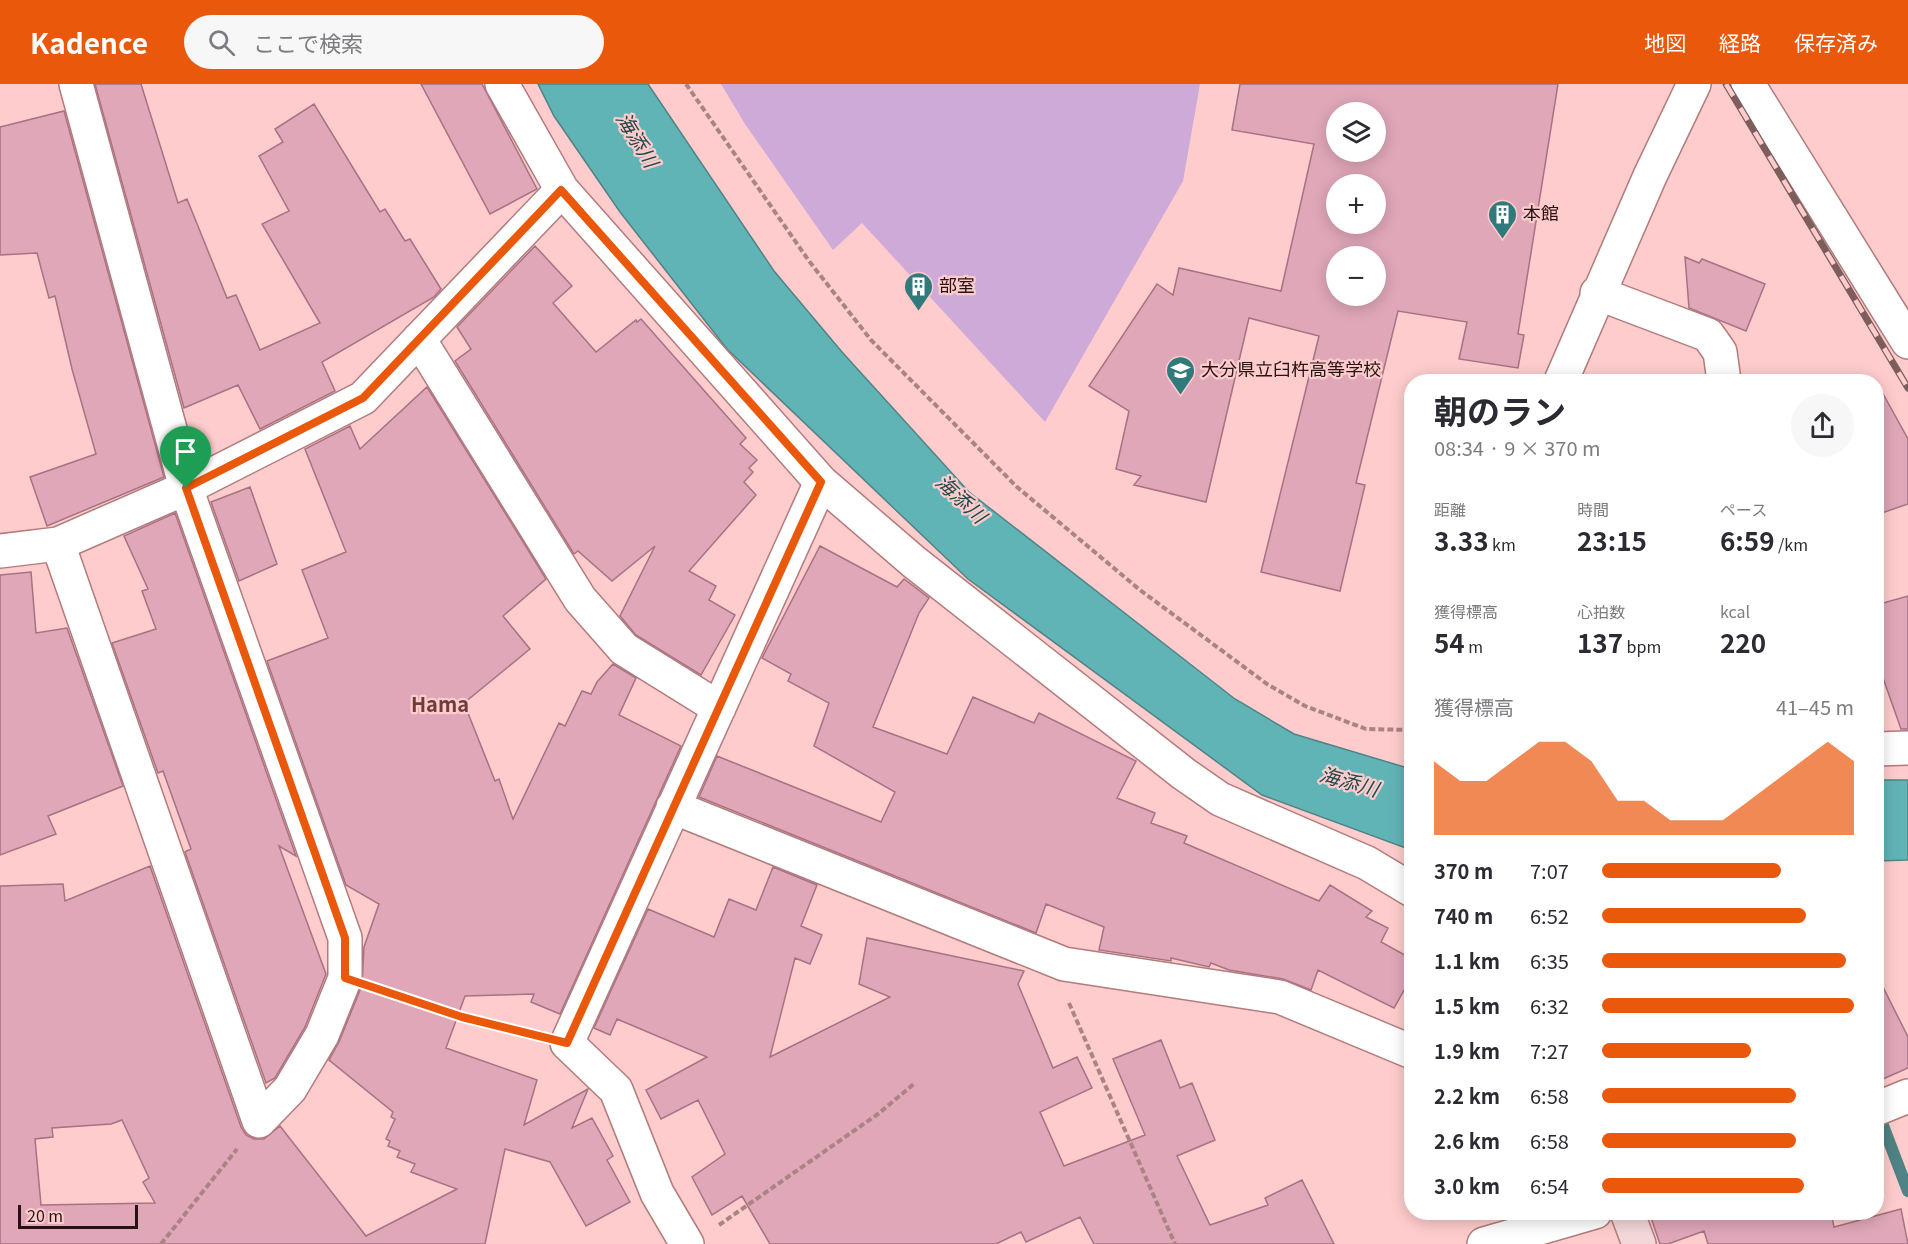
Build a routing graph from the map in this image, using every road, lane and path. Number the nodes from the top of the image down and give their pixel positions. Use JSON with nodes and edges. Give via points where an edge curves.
{"nodes":[{"id":1,"x":76,"y":84,"type":"edge"},
{"id":2,"x":502,"y":84,"type":"edge"},
{"id":3,"x":686,"y":84,"type":"edge"},
{"id":4,"x":1694,"y":84,"type":"edge"},
{"id":5,"x":1748,"y":84,"type":"edge"},
{"id":6,"x":561,"y":190,"type":"junction"},
{"id":7,"x":1597,"y":293,"type":"junction"},
{"id":8,"x":419,"y":339,"type":"junction"},
{"id":9,"x":1908,"y":342,"type":"edge"},
{"id":10,"x":1563,"y":374,"type":"edge"},
{"id":11,"x":1723,"y":374,"type":"edge"},
{"id":12,"x":821,"y":482,"type":"junction"},
{"id":13,"x":186,"y":488,"type":"junction"},
{"id":14,"x":58,"y":544,"type":"junction"},
{"id":15,"x":0,"y":551,"type":"edge"},
{"id":16,"x":718,"y":708,"type":"junction"},
{"id":17,"x":1404,"y":730,"type":"edge"},
{"id":18,"x":1908,"y":748,"type":"edge"},
{"id":19,"x":1884,"y":749,"type":"edge"},
{"id":20,"x":673,"y":807,"type":"junction"},
{"id":21,"x":1404,"y":885,"type":"edge"},
{"id":22,"x":1051,"y":959,"type":"junction"},
{"id":23,"x":345,"y":978,"type":"junction"},
{"id":24,"x":567,"y":1043,"type":"junction"},
{"id":25,"x":1404,"y":1049,"type":"edge"},
{"id":26,"x":915,"y":1083,"type":"dead end"},
{"id":27,"x":1908,"y":1096,"type":"edge"},
{"id":28,"x":1884,"y":1106,"type":"edge"},
{"id":29,"x":260,"y":1121,"type":"junction"},
{"id":30,"x":1562,"y":1220,"type":"edge"},
{"id":31,"x":1630,"y":1220,"type":"edge"},
{"id":32,"x":1524,"y":1229,"type":"edge"},
{"id":33,"x":699,"y":1237,"type":"edge"},
{"id":34,"x":161,"y":1244,"type":"edge"},
{"id":35,"x":1174,"y":1244,"type":"edge"},
{"id":36,"x":1484,"y":1244,"type":"edge"},
{"id":37,"x":1639,"y":1244,"type":"edge"}],
"edges":[{"from":1,"to":13,"type":"street"},
{"from":2,"to":6,"type":"street"},
{"from":3,"to":17,"type":"path","via":[[809,261],[871,340],[1017,487],[1140,590],[1267,684],[1305,706],[1366,729]]},
{"from":4,"to":7,"type":"street"},
{"from":5,"to":9,"type":"street"},
{"from":6,"to":8,"type":"street"},
{"from":6,"to":12,"type":"street"},
{"from":7,"to":10,"type":"street"},
{"from":7,"to":11,"type":"street","via":[[1708,335],[1720,352]]},
{"from":8,"to":13,"type":"street","via":[[363,398]]},
{"from":8,"to":16,"type":"street","via":[[580,598],[624,649]]},
{"from":12,"to":16,"type":"street"},
{"from":12,"to":21,"type":"street","via":[[914,562],[1220,799],[1367,863]]},
{"from":13,"to":14,"type":"street"},
{"from":13,"to":23,"type":"street","via":[[345,938]]},
{"from":14,"to":15,"type":"street"},
{"from":14,"to":29,"type":"street"},
{"from":16,"to":20,"type":"street"},
{"from":18,"to":19,"type":"street"},
{"from":20,"to":22,"type":"street"},
{"from":20,"to":24,"type":"street"},
{"from":22,"to":25,"type":"street","via":[[1280,997]]},
{"from":22,"to":35,"type":"path"},
{"from":23,"to":24,"type":"path","via":[[462,1017]]},
{"from":23,"to":29,"type":"street","via":[[322,1035],[296,1080]]},
{"from":24,"to":33,"type":"street","via":[[616,1090],[657,1193]]},
{"from":26,"to":33,"type":"path","via":[[878,1114]]},
{"from":27,"to":28,"type":"street"},
{"from":29,"to":34,"type":"path"},
{"from":30,"to":32,"type":"street"},
{"from":31,"to":37,"type":"street"},
{"from":32,"to":36,"type":"street"}]}
